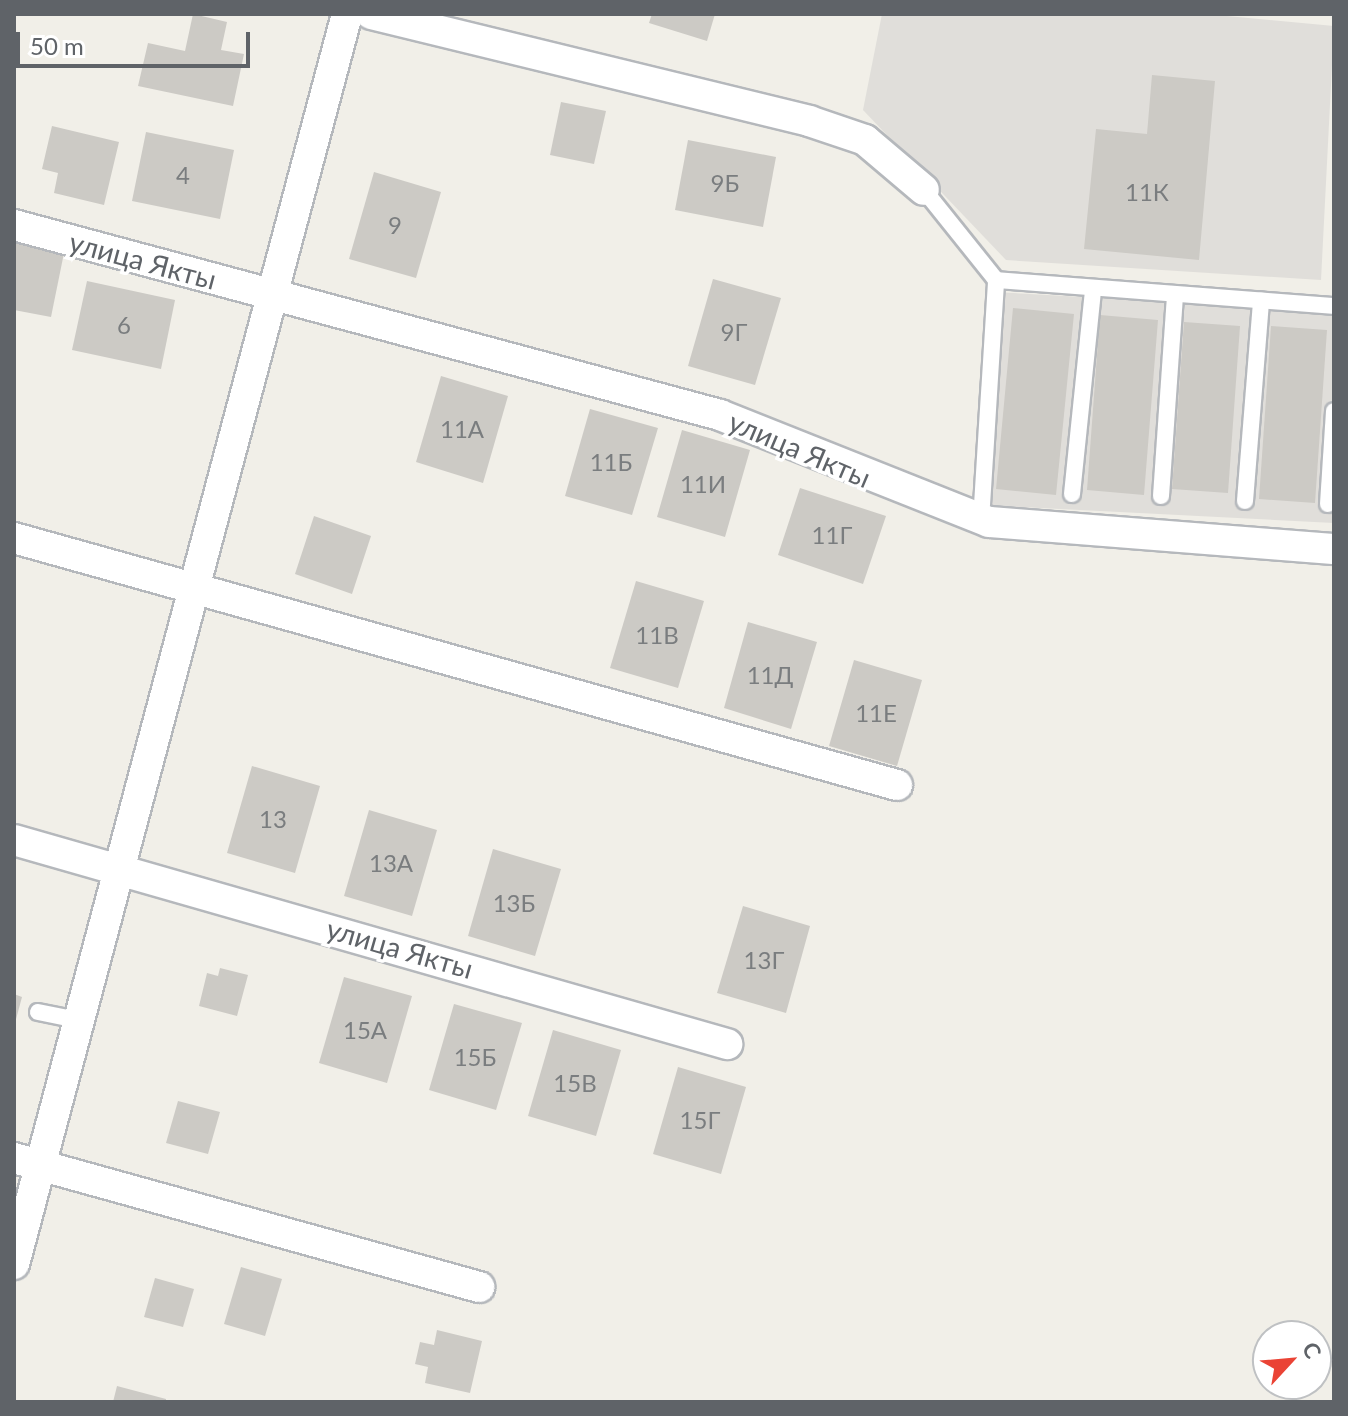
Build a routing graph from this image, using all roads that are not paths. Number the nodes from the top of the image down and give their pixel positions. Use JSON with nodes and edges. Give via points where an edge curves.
{"nodes":[{"id":1,"x":347,"y":14,"type":"edge"},
{"id":2,"x":371,"y":14,"type":"edge"},
{"id":3,"x":924,"y":190,"type":"joint"},
{"id":4,"x":14,"y":225,"type":"edge"},
{"id":5,"x":996,"y":280,"type":"junction"},
{"id":6,"x":1093,"y":290,"type":"junction"},
{"id":7,"x":273,"y":295,"type":"junction"},
{"id":8,"x":1175,"y":295,"type":"junction"},
{"id":9,"x":1261,"y":301,"type":"junction"},
{"id":10,"x":1334,"y":306,"type":"edge"},
{"id":11,"x":1334,"y":411,"type":"edge"},
{"id":12,"x":1072,"y":494,"type":"dead end"},
{"id":13,"x":1161,"y":496,"type":"dead end"},
{"id":14,"x":1245,"y":501,"type":"dead end"},
{"id":15,"x":1328,"y":504,"type":"dead end"},
{"id":16,"x":982,"y":505,"type":"dead end"},
{"id":17,"x":14,"y":538,"type":"edge"},
{"id":18,"x":1334,"y":549,"type":"edge"},
{"id":19,"x":192,"y":585,"type":"junction"},
{"id":20,"x":897,"y":785,"type":"dead end"},
{"id":21,"x":14,"y":840,"type":"edge"},
{"id":22,"x":119,"y":865,"type":"junction"},
{"id":23,"x":38,"y":1012,"type":"dead end"},
{"id":24,"x":78,"y":1020,"type":"junction"},
{"id":25,"x":727,"y":1044,"type":"dead end"},
{"id":26,"x":27,"y":1162,"type":"edge"},
{"id":27,"x":14,"y":1264,"type":"edge"},
{"id":28,"x":479,"y":1287,"type":"dead end"}],
"edges":[{"from":1,"to":7,"type":"street"},
{"from":2,"to":3,"type":"street","via":[[809,121],[865,140]]},
{"from":3,"to":5,"type":"lane"},
{"from":4,"to":7,"type":"street","name":"улица Якты"},
{"from":5,"to":6,"type":"lane"},
{"from":5,"to":16,"type":"lane"},
{"from":6,"to":8,"type":"lane"},
{"from":6,"to":12,"type":"lane"},
{"from":7,"to":18,"type":"street","name":"улица Якты","via":[[720,415],[989,522]]},
{"from":7,"to":19,"type":"street"},
{"from":8,"to":9,"type":"lane"},
{"from":8,"to":13,"type":"lane"},
{"from":9,"to":10,"type":"lane"},
{"from":9,"to":14,"type":"lane"},
{"from":11,"to":15,"type":"lane"},
{"from":17,"to":19,"type":"street"},
{"from":19,"to":20,"type":"street"},
{"from":19,"to":22,"type":"street"},
{"from":21,"to":22,"type":"street","name":"улица Якты"},
{"from":22,"to":24,"type":"street"},
{"from":22,"to":25,"type":"street","name":"улица Якты"},
{"from":23,"to":24,"type":"lane"},
{"from":24,"to":26,"type":"street"},
{"from":26,"to":27,"type":"street"},
{"from":26,"to":28,"type":"street"}]}
